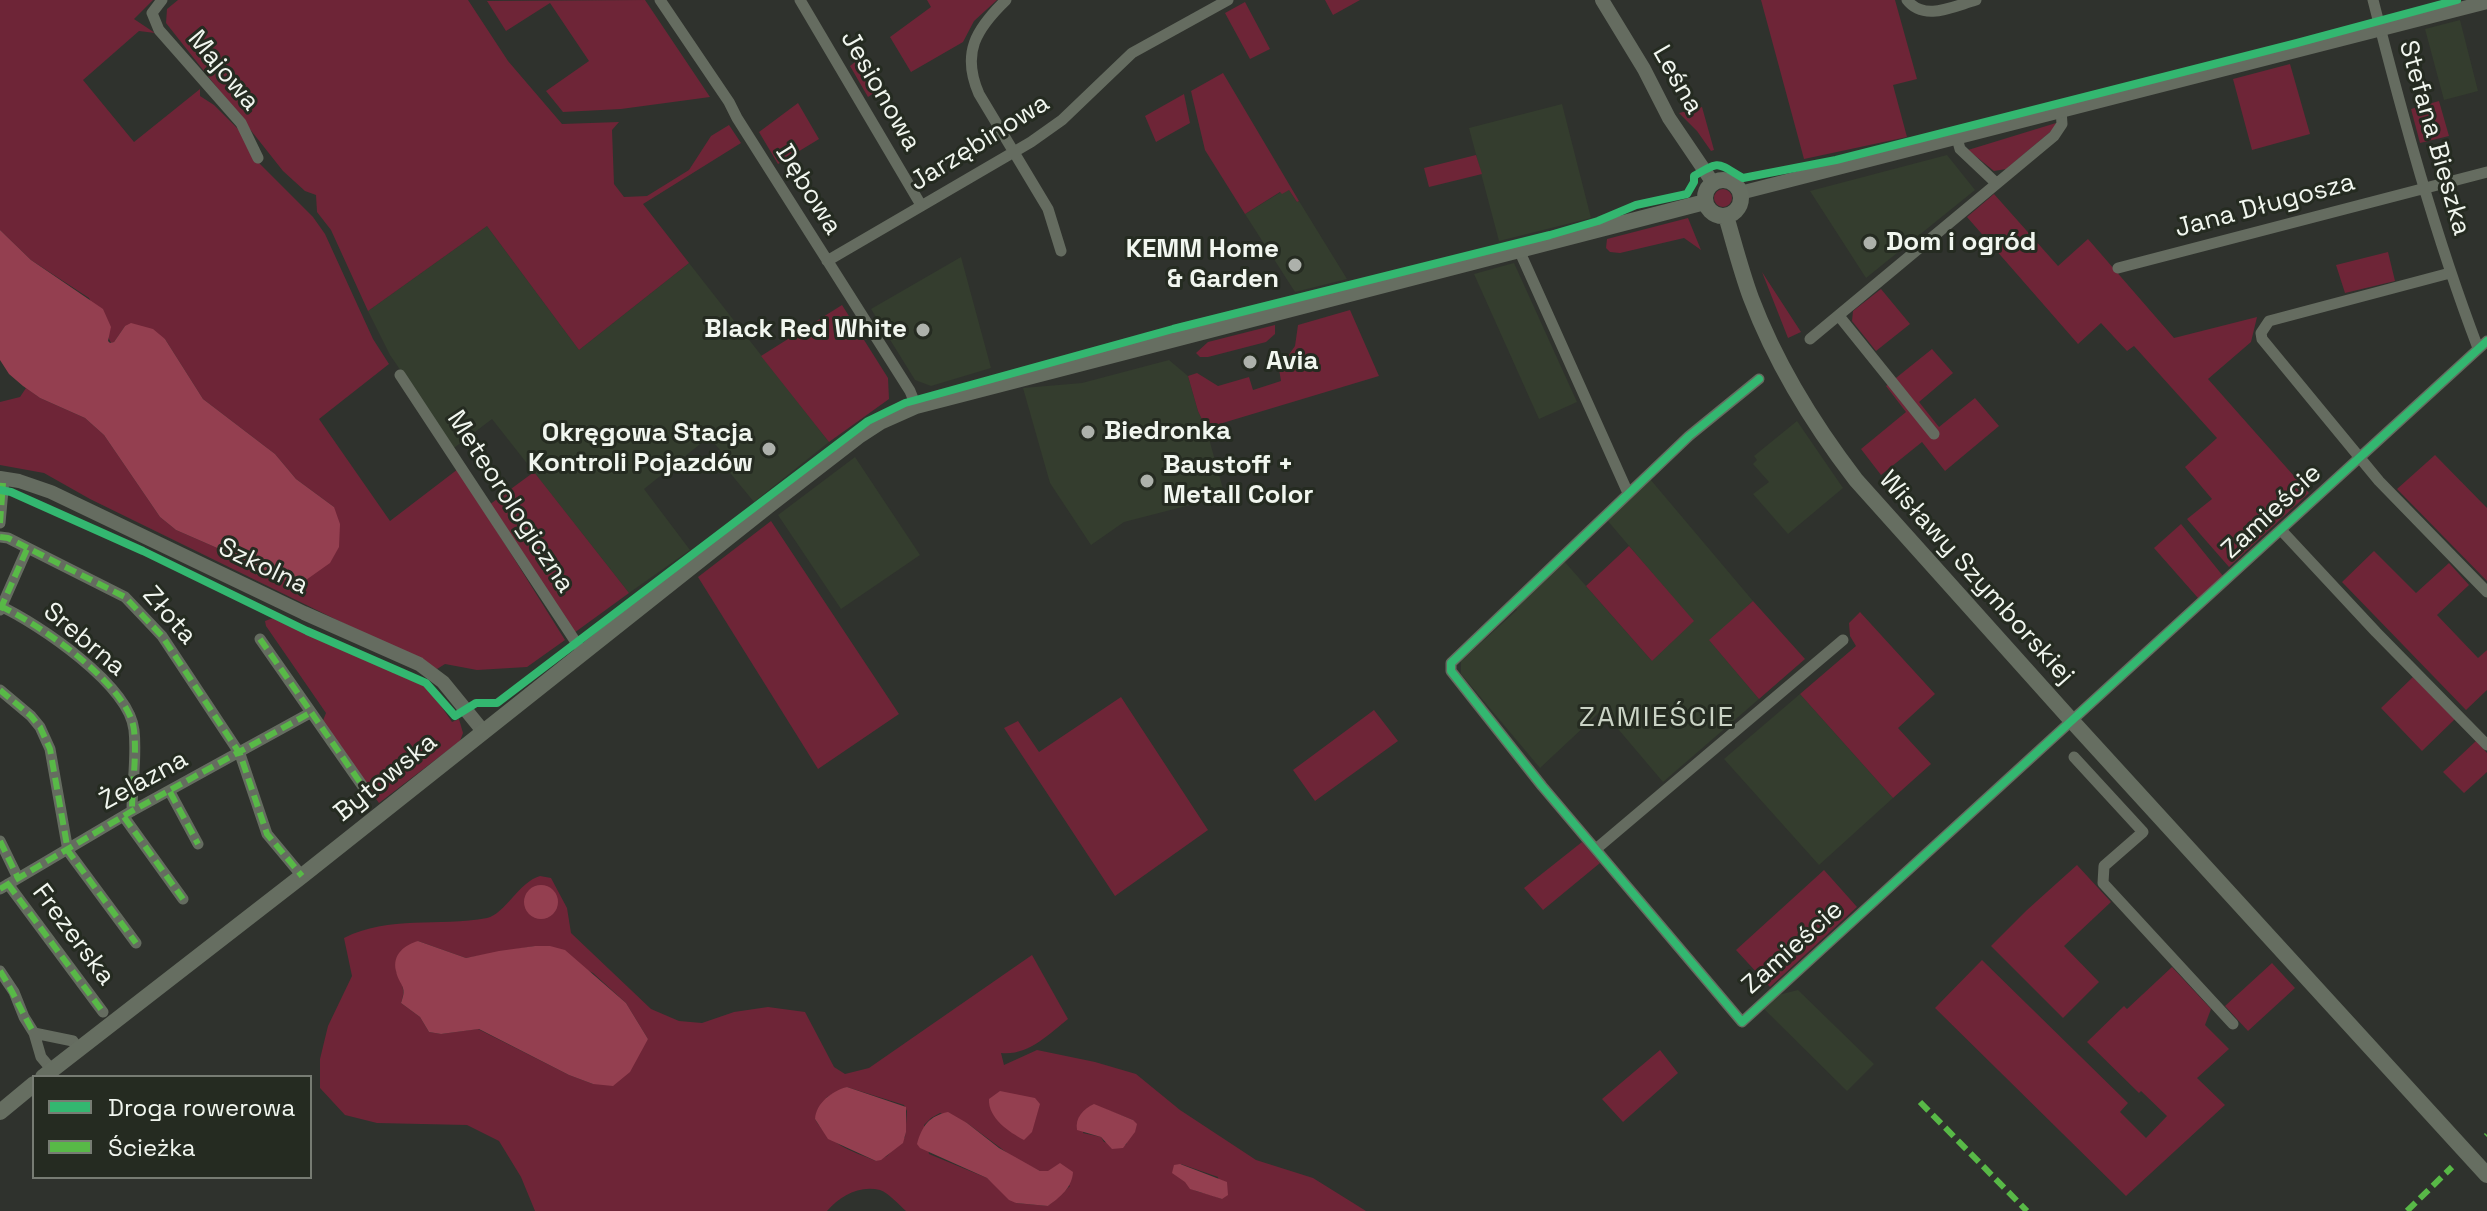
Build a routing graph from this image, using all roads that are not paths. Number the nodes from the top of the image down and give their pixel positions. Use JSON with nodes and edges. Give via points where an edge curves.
{"nodes":[{"id":1,"x":162,"y":0,"type":"edge"},
{"id":2,"x":660,"y":0,"type":"edge"},
{"id":3,"x":800,"y":0,"type":"edge"},
{"id":4,"x":1006,"y":0,"type":"edge"},
{"id":5,"x":1228,"y":0,"type":"edge"},
{"id":6,"x":1602,"y":0,"type":"edge"},
{"id":7,"x":1976,"y":0,"type":"edge"},
{"id":8,"x":2373,"y":0,"type":"edge"},
{"id":9,"x":2487,"y":2,"type":"edge"},
{"id":10,"x":1910,"y":4,"type":"edge"},
{"id":11,"x":2381,"y":30,"type":"junction"},
{"id":12,"x":2061,"y":110,"type":"junction"},
{"id":13,"x":1957,"y":138,"type":"junction"},
{"id":14,"x":1014,"y":152,"type":"junction"},
{"id":15,"x":258,"y":158,"type":"dead end"},
{"id":16,"x":2487,"y":172,"type":"edge"},
{"id":17,"x":1713,"y":183,"type":"junction"},
{"id":18,"x":1996,"y":183,"type":"junction"},
{"id":19,"x":2424,"y":187,"type":"junction"},
{"id":20,"x":1740,"y":193,"type":"junction"},
{"id":21,"x":1705,"y":202,"type":"junction"},
{"id":22,"x":921,"y":205,"type":"junction"},
{"id":23,"x":1726,"y":216,"type":"junction"},
{"id":24,"x":1519,"y":250,"type":"junction"},
{"id":25,"x":1061,"y":251,"type":"dead end"},
{"id":26,"x":827,"y":261,"type":"junction"},
{"id":27,"x":2118,"y":268,"type":"dead end"},
{"id":28,"x":2450,"y":273,"type":"junction"},
{"id":29,"x":1839,"y":316,"type":"junction"},
{"id":30,"x":1810,"y":339,"type":"dead end"},
{"id":31,"x":2483,"y":344,"type":"edge"},
{"id":32,"x":400,"y":375,"type":"dead end"},
{"id":33,"x":1759,"y":379,"type":"dead end"},
{"id":34,"x":916,"y":406,"type":"junction"},
{"id":35,"x":1934,"y":434,"type":"dead end"},
{"id":36,"x":2361,"y":457,"type":"junction"},
{"id":37,"x":2,"y":479,"type":"edge"},
{"id":38,"x":1628,"y":493,"type":"junction"},
{"id":39,"x":0,"y":523,"type":"edge"},
{"id":40,"x":2281,"y":530,"type":"junction"},
{"id":41,"x":0,"y":537,"type":"edge"},
{"id":42,"x":27,"y":549,"type":"junction"},
{"id":43,"x":2487,"y":592,"type":"edge"},
{"id":44,"x":0,"y":608,"type":"edge"},
{"id":45,"x":260,"y":639,"type":"dead end"},
{"id":46,"x":1843,"y":640,"type":"dead end"},
{"id":47,"x":583,"y":653,"type":"junction"},
{"id":48,"x":0,"y":690,"type":"edge"},
{"id":49,"x":310,"y":713,"type":"junction"},
{"id":50,"x":2072,"y":721,"type":"junction"},
{"id":51,"x":483,"y":731,"type":"junction"},
{"id":52,"x":2487,"y":745,"type":"edge"},
{"id":53,"x":240,"y":754,"type":"junction"},
{"id":54,"x":2074,"y":757,"type":"dead end"},
{"id":55,"x":364,"y":788,"type":"dead end"},
{"id":56,"x":170,"y":792,"type":"junction"},
{"id":57,"x":128,"y":814,"type":"junction"},
{"id":58,"x":2161,"y":818,"type":"junction"},
{"id":59,"x":2143,"y":832,"type":"junction"},
{"id":60,"x":0,"y":841,"type":"edge"},
{"id":61,"x":198,"y":844,"type":"dead end"},
{"id":62,"x":1596,"y":849,"type":"junction"},
{"id":63,"x":68,"y":851,"type":"junction"},
{"id":64,"x":302,"y":876,"type":"junction"},
{"id":65,"x":9,"y":883,"type":"edge"},
{"id":66,"x":183,"y":899,"type":"dead end"},
{"id":67,"x":136,"y":943,"type":"dead end"},
{"id":68,"x":0,"y":971,"type":"edge"},
{"id":69,"x":103,"y":1012,"type":"dead end"},
{"id":70,"x":2233,"y":1024,"type":"dead end"},
{"id":71,"x":34,"y":1033,"type":"junction"},
{"id":72,"x":79,"y":1050,"type":"junction"},
{"id":73,"x":48,"y":1074,"type":"edge"},
{"id":74,"x":32,"y":1086,"type":"edge"},
{"id":75,"x":0,"y":1112,"type":"edge"},
{"id":76,"x":2487,"y":1175,"type":"edge"}],
"edges":[{"from":1,"to":15,"type":"street","name":"Majowa","via":[[152,13],[159,30],[241,123]]},
{"from":2,"to":26,"type":"street","name":"Dębowa"},
{"from":3,"to":22,"type":"street","name":"Jesionowa"},
{"from":4,"to":14,"type":"street","via":[[975,38],[970,66],[979,94]]},
{"from":5,"to":14,"type":"street","name":"Jarzębinowa","via":[[1137,50],[1062,120]]},
{"from":6,"to":17,"type":"street","name":"Leśna"},
{"from":7,"to":10,"type":"street","via":[[1927,13]]},
{"from":8,"to":11,"type":"street","name":"Stefana Bieszka"},
{"from":9,"to":11,"type":"street"},
{"from":11,"to":12,"type":"street"},
{"from":11,"to":19,"type":"street","name":"Stefana Bieszka"},
{"from":12,"to":13,"type":"street"},
{"from":12,"to":18,"type":"street","via":[[2062,124],[2054,136]]},
{"from":13,"to":18,"type":"street","via":[[1960,149]]},
{"from":13,"to":20,"type":"street"},
{"from":14,"to":22,"type":"street","name":"Jarzębinowa"},
{"from":14,"to":25,"type":"street","via":[[1048,209]]},
{"from":16,"to":19,"type":"street","name":"Jana Długosza"},
{"from":17,"to":20,"type":"main road","via":[[1729,181]]},
{"from":17,"to":21,"type":"main road"},
{"from":18,"to":29,"type":"street"},
{"from":19,"to":27,"type":"street","name":"Jana Długosza"},
{"from":19,"to":28,"type":"street","name":"Stefana Bieszka"},
{"from":20,"to":23,"type":"main road","via":[[1738,207]]},
{"from":21,"to":23,"type":"main road","via":[[1713,213]]},
{"from":21,"to":24,"type":"main road","name":"Bytowska"},
{"from":22,"to":26,"type":"street","name":"Jarzębinowa"},
{"from":23,"to":50,"type":"main road","name":"Wisławy Szymborskiej","via":[[1751,299],[1779,363],[1828,444]]},
{"from":24,"to":34,"type":"main road","name":"Bytowska"},
{"from":24,"to":38,"type":"street"},
{"from":26,"to":34,"type":"street","name":"Dębowa"},
{"from":28,"to":31,"type":"street","name":"Stefana Bieszka"},
{"from":28,"to":36,"type":"street","via":[[2264,326],[2265,345]]},
{"from":29,"to":30,"type":"street"},
{"from":29,"to":35,"type":"street"},
{"from":31,"to":36,"type":"street","name":"Zamieście"},
{"from":32,"to":47,"type":"street","name":"Meteorologiczna"},
{"from":33,"to":38,"type":"street","name":"Zamieście"},
{"from":34,"to":47,"type":"main road","name":"Bytowska","via":[[860,435]]},
{"from":36,"to":40,"type":"street","name":"Zamieście"},
{"from":36,"to":43,"type":"street"},
{"from":37,"to":39,"type":"street"},
{"from":37,"to":51,"type":"street","name":"Szkolna","via":[[51,492],[419,664],[443,682]]},
{"from":38,"to":62,"type":"street","name":"Zamieście","via":[[1451,663],[1464,689]]},
{"from":40,"to":50,"type":"street","name":"Zamieście"},
{"from":40,"to":52,"type":"street"},
{"from":41,"to":42,"type":"street","name":"Złota"},
{"from":42,"to":44,"type":"street"},
{"from":42,"to":53,"type":"street","name":"Złota","via":[[125,597],[162,636]]},
{"from":44,"to":57,"type":"street","name":"Srebrna","via":[[66,647],[123,703],[134,727]]},
{"from":45,"to":49,"type":"street"},
{"from":46,"to":62,"type":"street"},
{"from":47,"to":51,"type":"main road","name":"Bytowska"},
{"from":48,"to":63,"type":"street","via":[[31,716],[50,749]]},
{"from":49,"to":53,"type":"street","name":"Żelazna"},
{"from":49,"to":55,"type":"street"},
{"from":50,"to":58,"type":"main road","name":"Wisławy Szymborskiej"},
{"from":50,"to":62,"type":"street","name":"Zamieście","via":[[1742,1022]]},
{"from":51,"to":64,"type":"main road","name":"Bytowska"},
{"from":53,"to":56,"type":"street","name":"Żelazna"},
{"from":53,"to":64,"type":"street","name":"Złota","via":[[267,834]]},
{"from":54,"to":59,"type":"street"},
{"from":56,"to":57,"type":"street","name":"Żelazna"},
{"from":56,"to":61,"type":"street"},
{"from":57,"to":63,"type":"street","name":"Żelazna"},
{"from":57,"to":66,"type":"street"},
{"from":58,"to":59,"type":"street"},
{"from":58,"to":76,"type":"main road","name":"Wisławy Szymborskiej"},
{"from":59,"to":70,"type":"street","via":[[2104,866],[2103,883]]},
{"from":60,"to":65,"type":"street","name":"Frezerska"},
{"from":63,"to":65,"type":"street","name":"Żelazna"},
{"from":63,"to":67,"type":"street"},
{"from":64,"to":72,"type":"main road","name":"Bytowska"},
{"from":65,"to":69,"type":"street","name":"Frezerska"},
{"from":68,"to":71,"type":"street"},
{"from":71,"to":72,"type":"street","via":[[73,1041]]},
{"from":71,"to":73,"type":"street"},
{"from":72,"to":73,"type":"main road","name":"Bytowska"},
{"from":74,"to":75,"type":"main road"}]}
